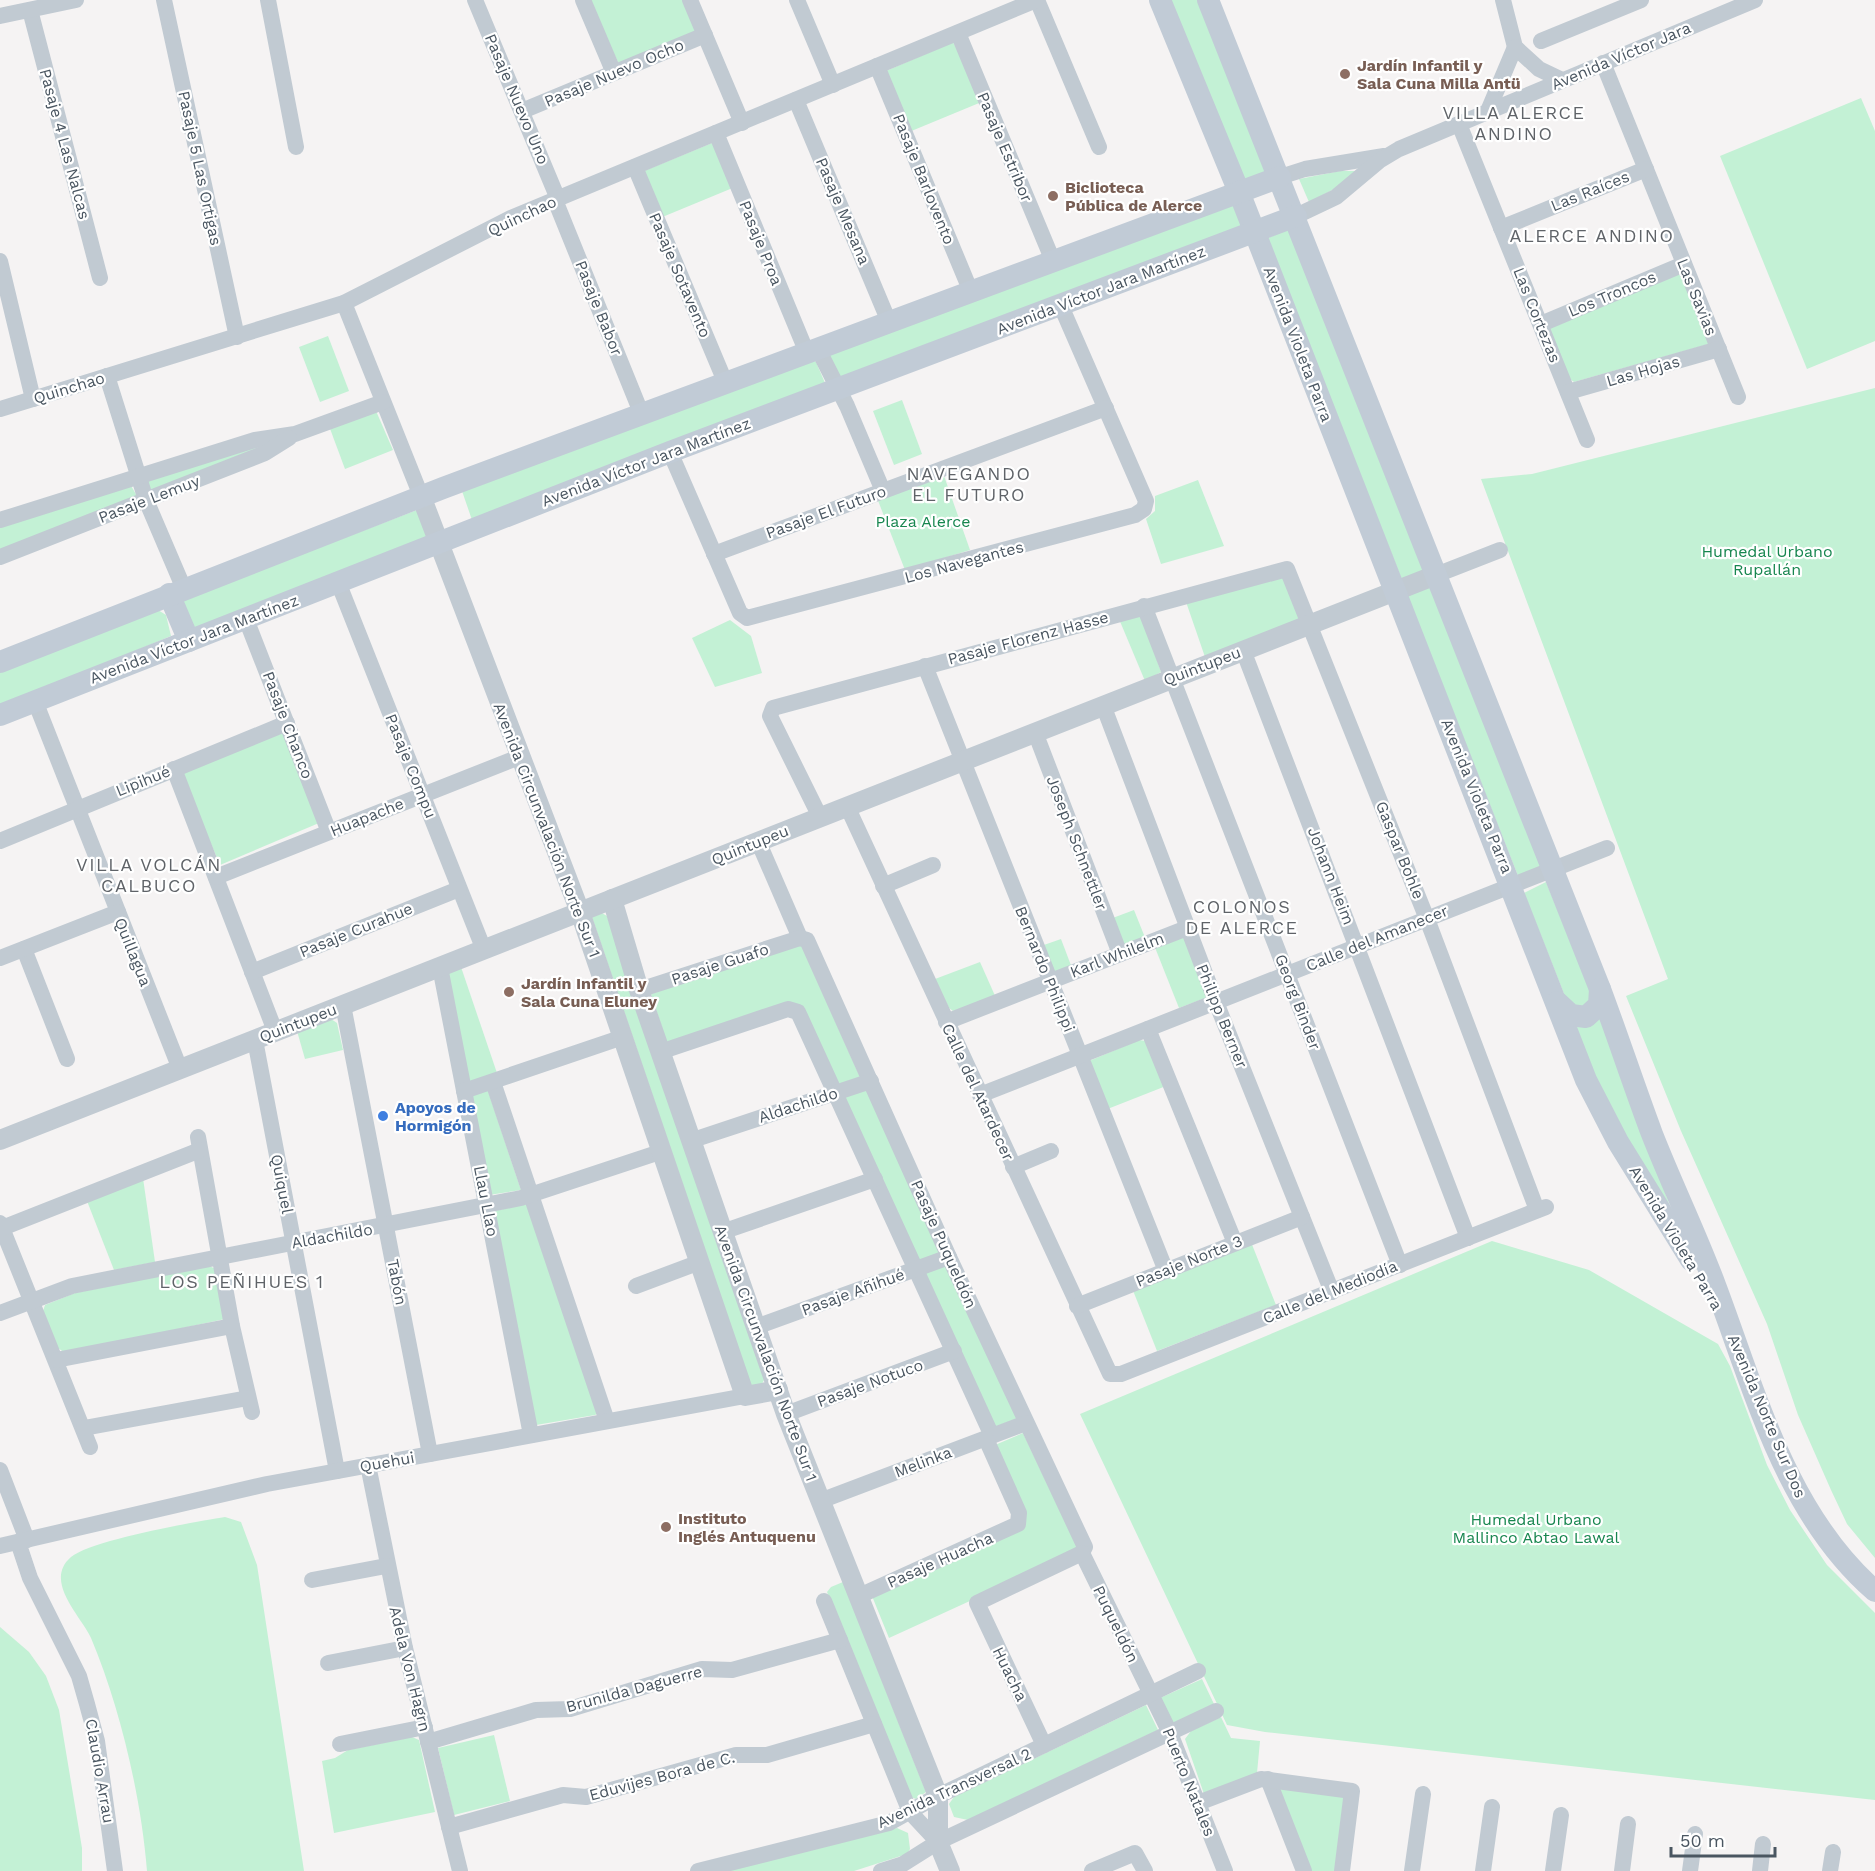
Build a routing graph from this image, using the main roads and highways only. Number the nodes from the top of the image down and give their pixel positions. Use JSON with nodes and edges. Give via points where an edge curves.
{"nodes":[{"id":1,"x":1160,"y":0,"type":"edge"},
{"id":2,"x":1208,"y":0,"type":"edge"},
{"id":3,"x":1280,"y":177,"type":"junction"},
{"id":4,"x":1239,"y":192,"type":"junction"},
{"id":5,"x":1296,"y":216,"type":"junction"},
{"id":6,"x":1254,"y":233,"type":"junction"},
{"id":7,"x":177,"y":591,"type":"junction"},
{"id":8,"x":189,"y":641,"type":"junction"},
{"id":9,"x":0,"y":662,"type":"edge"},
{"id":10,"x":0,"y":715,"type":"edge"},
{"id":11,"x":1600,"y":989,"type":"junction"},
{"id":12,"x":1557,"y":1002,"type":"junction"},
{"id":13,"x":1728,"y":1324,"type":"junction"},
{"id":14,"x":1875,"y":1592,"type":"edge"}],
"edges":[{"from":1,"to":4,"type":"main road","name":"Avenida Violeta Parra"},
{"from":2,"to":3,"type":"main road","name":"Avenida Violeta Parra"},
{"from":3,"to":4,"type":"main road"},
{"from":3,"to":5,"type":"main road","name":"Avenida Violeta Parra"},
{"from":4,"to":6,"type":"main road","name":"Avenida Violeta Parra"},
{"from":4,"to":7,"type":"main road","via":[[421,496]]},
{"from":5,"to":6,"type":"main road","name":"Avenida Víctor Jara Martínez"},
{"from":5,"to":11,"type":"main road","name":"Avenida Violeta Parra"},
{"from":6,"to":8,"type":"main road","name":"Avenida Víctor Jara Martínez","via":[[670,452]]},
{"from":6,"to":12,"type":"main road","name":"Avenida Violeta Parra"},
{"from":7,"to":8,"type":"main road"},
{"from":7,"to":9,"type":"main road"},
{"from":8,"to":10,"type":"main road","name":"Avenida Víctor Jara Martínez"},
{"from":11,"to":12,"type":"main road","via":[[1599,1005],[1586,1017],[1571,1015]]},
{"from":11,"to":13,"type":"main road","name":"Avenida Violeta Parra","via":[[1652,1134]]},
{"from":12,"to":13,"type":"main road","name":"Avenida Violeta Parra","via":[[1596,1102]]},
{"from":13,"to":14,"type":"main road","name":"Avenida Norte Sur Dos","via":[[1795,1487],[1831,1544]]}]}
